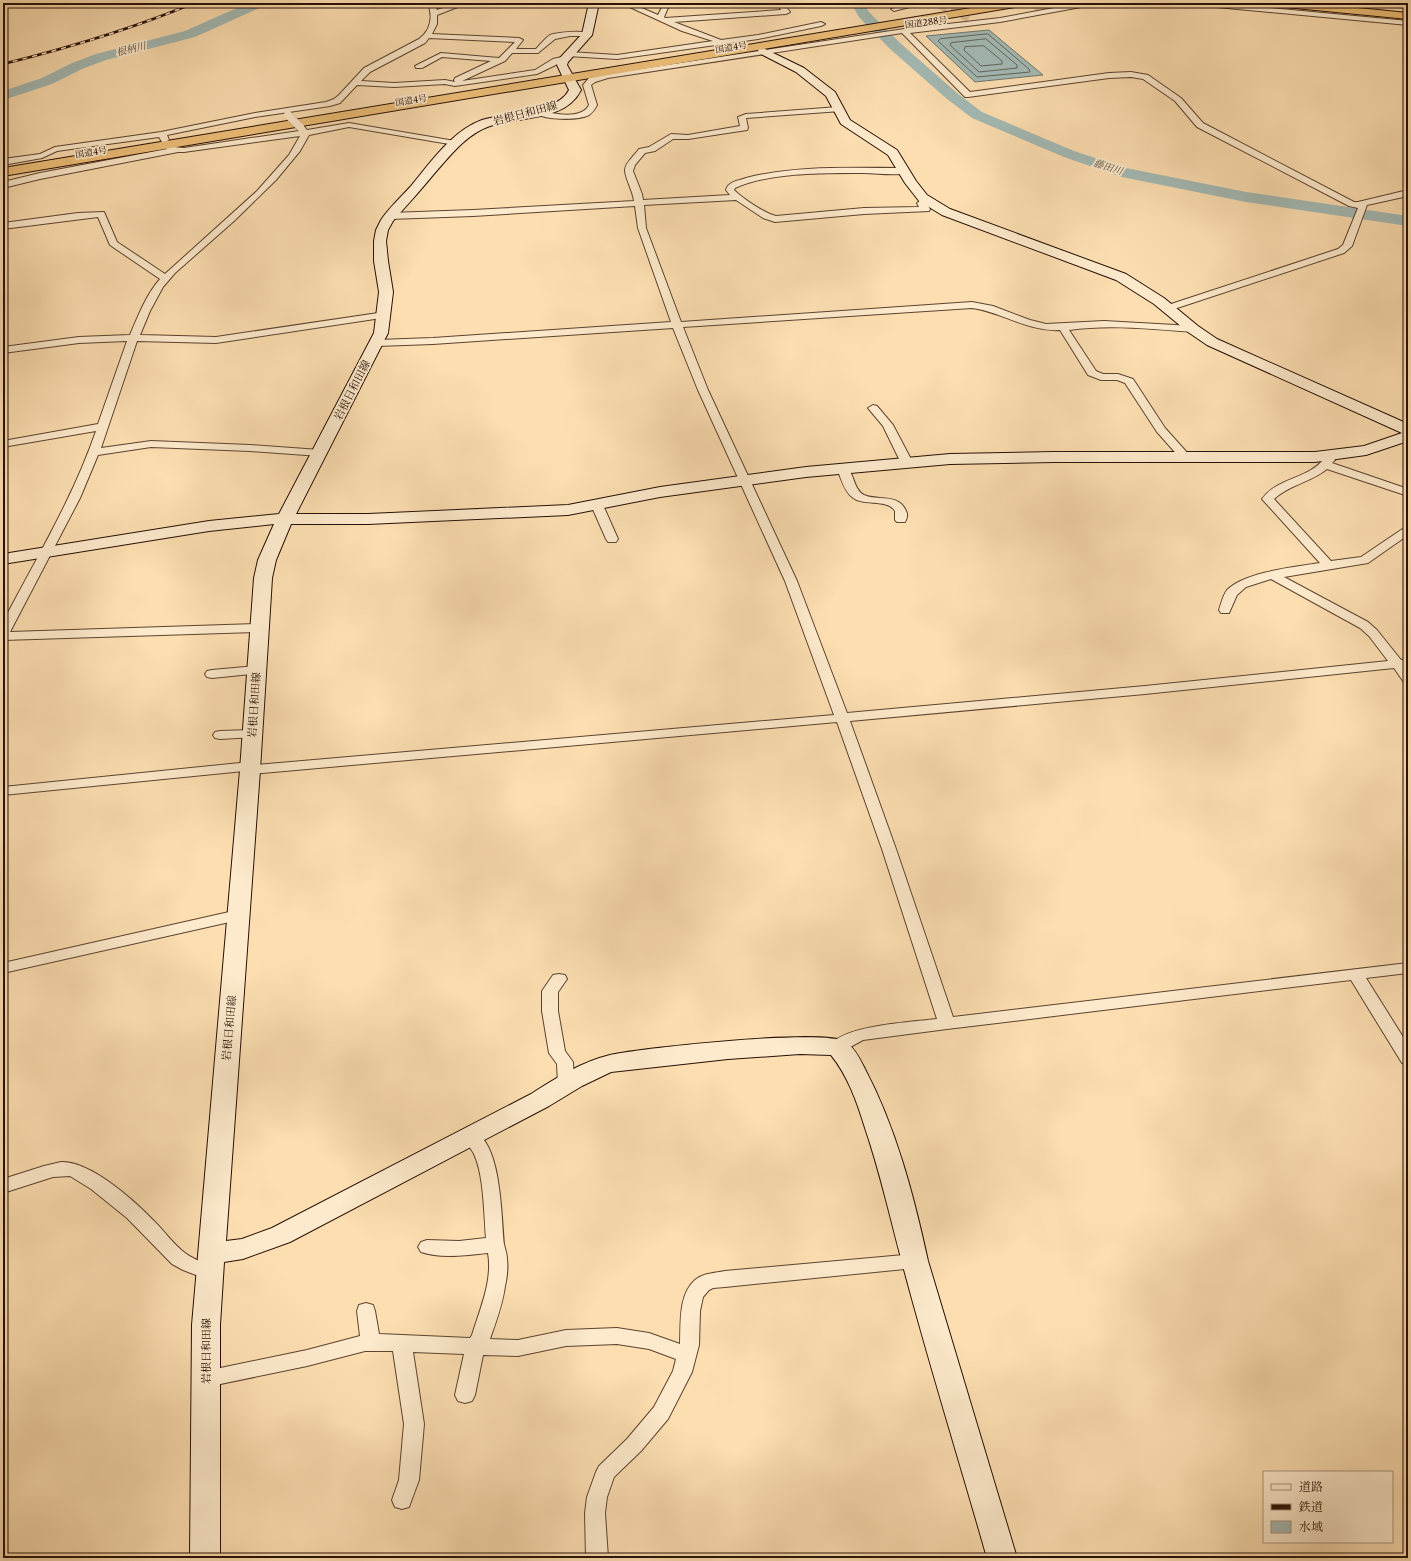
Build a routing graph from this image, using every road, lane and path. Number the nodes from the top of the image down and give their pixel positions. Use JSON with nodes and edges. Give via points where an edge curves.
{"nodes":[{"id":1,"x":431,"y":3,"type":"edge"},
{"id":2,"x":465,"y":3,"type":"edge"},
{"id":3,"x":594,"y":3,"type":"edge"},
{"id":4,"x":624,"y":3,"type":"edge"},
{"id":5,"x":667,"y":3,"type":"edge"},
{"id":6,"x":780,"y":3,"type":"edge"},
{"id":7,"x":922,"y":3,"type":"edge"},
{"id":8,"x":962,"y":3,"type":"edge"},
{"id":9,"x":986,"y":3,"type":"edge"},
{"id":10,"x":1021,"y":3,"type":"edge"},
{"id":11,"x":1092,"y":3,"type":"edge"},
{"id":12,"x":1195,"y":3,"type":"edge"},
{"id":13,"x":1274,"y":3,"type":"edge"},
{"id":14,"x":1317,"y":3,"type":"edge"},
{"id":15,"x":1378,"y":3,"type":"edge"},
{"id":16,"x":1408,"y":6,"type":"edge"},
{"id":17,"x":1034,"y":7,"type":"dead end"},
{"id":18,"x":894,"y":9,"type":"dead end"},
{"id":19,"x":1408,"y":12,"type":"edge"},
{"id":20,"x":435,"y":13,"type":"junction"},
{"id":21,"x":1408,"y":16,"type":"edge"},
{"id":22,"x":970,"y":18,"type":"tunnel mouth"},
{"id":23,"x":663,"y":19,"type":"junction"},
{"id":24,"x":977,"y":23,"type":"junction"},
{"id":25,"x":1408,"y":23,"type":"edge"},
{"id":26,"x":893,"y":26,"type":"junction"},
{"id":27,"x":819,"y":31,"type":"junction"},
{"id":28,"x":855,"y":31,"type":"junction"},
{"id":29,"x":588,"y":34,"type":"junction"},
{"id":30,"x":428,"y":36,"type":"junction"},
{"id":31,"x":718,"y":42,"type":"junction"},
{"id":32,"x":511,"y":51,"type":"junction"},
{"id":33,"x":763,"y":51,"type":"junction"},
{"id":34,"x":568,"y":56,"type":"junction"},
{"id":35,"x":500,"y":60,"type":"junction"},
{"id":36,"x":419,"y":66,"type":"dead end"},
{"id":37,"x":568,"y":76,"type":"junction"},
{"id":38,"x":355,"y":83,"type":"junction"},
{"id":39,"x":452,"y":83,"type":"junction"},
{"id":40,"x":838,"y":109,"type":"junction"},
{"id":41,"x":286,"y":112,"type":"junction"},
{"id":42,"x":537,"y":112,"type":"junction"},
{"id":43,"x":303,"y":130,"type":"junction"},
{"id":44,"x":168,"y":142,"type":"junction"},
{"id":45,"x":455,"y":143,"type":"junction"},
{"id":46,"x":97,"y":152,"type":"junction"},
{"id":47,"x":47,"y":154,"type":"junction"},
{"id":48,"x":110,"y":154,"type":"junction"},
{"id":49,"x":3,"y":162,"type":"edge"},
{"id":50,"x":91,"y":165,"type":"junction"},
{"id":51,"x":3,"y":167,"type":"edge"},
{"id":52,"x":904,"y":171,"type":"junction"},
{"id":53,"x":3,"y":172,"type":"edge"},
{"id":54,"x":3,"y":178,"type":"edge"},
{"id":55,"x":3,"y":185,"type":"edge"},
{"id":56,"x":1408,"y":193,"type":"edge"},
{"id":57,"x":736,"y":197,"type":"junction"},
{"id":58,"x":638,"y":203,"type":"junction"},
{"id":59,"x":930,"y":203,"type":"junction"},
{"id":60,"x":1363,"y":207,"type":"junction"},
{"id":61,"x":390,"y":216,"type":"junction"},
{"id":62,"x":3,"y":226,"type":"edge"},
{"id":63,"x":166,"y":278,"type":"junction"},
{"id":64,"x":1168,"y":308,"type":"junction"},
{"id":65,"x":385,"y":315,"type":"junction"},
{"id":66,"x":677,"y":325,"type":"junction"},
{"id":67,"x":1063,"y":328,"type":"junction"},
{"id":68,"x":1193,"y":329,"type":"junction"},
{"id":69,"x":134,"y":338,"type":"junction"},
{"id":70,"x":376,"y":343,"type":"junction"},
{"id":71,"x":3,"y":350,"type":"edge"},
{"id":72,"x":873,"y":408,"type":"dead end"},
{"id":73,"x":103,"y":426,"type":"junction"},
{"id":74,"x":1408,"y":430,"type":"edge"},
{"id":75,"x":1408,"y":436,"type":"edge"},
{"id":76,"x":3,"y":444,"type":"edge"},
{"id":77,"x":94,"y":452,"type":"junction"},
{"id":78,"x":320,"y":453,"type":"junction"},
{"id":79,"x":1185,"y":457,"type":"junction"},
{"id":80,"x":1326,"y":460,"type":"junction"},
{"id":81,"x":907,"y":463,"type":"junction"},
{"id":82,"x":843,"y":469,"type":"junction"},
{"id":83,"x":746,"y":480,"type":"junction"},
{"id":84,"x":1408,"y":493,"type":"edge"},
{"id":85,"x":597,"y":505,"type":"junction"},
{"id":86,"x":285,"y":519,"type":"junction"},
{"id":87,"x":901,"y":520,"type":"dead end"},
{"id":88,"x":1408,"y":530,"type":"edge"},
{"id":89,"x":612,"y":539,"type":"dead end"},
{"id":90,"x":46,"y":552,"type":"junction"},
{"id":91,"x":3,"y":559,"type":"edge"},
{"id":92,"x":1328,"y":565,"type":"junction"},
{"id":93,"x":1272,"y":575,"type":"junction"},
{"id":94,"x":1226,"y":610,"type":"dead end"},
{"id":95,"x":259,"y":628,"type":"junction"},
{"id":96,"x":3,"y":635,"type":"edge"},
{"id":97,"x":1403,"y":664,"type":"edge"},
{"id":98,"x":257,"y":670,"type":"junction"},
{"id":99,"x":212,"y":674,"type":"dead end"},
{"id":100,"x":1408,"y":678,"type":"edge"},
{"id":101,"x":842,"y":717,"type":"junction"},
{"id":102,"x":252,"y":734,"type":"junction"},
{"id":103,"x":220,"y":735,"type":"dead end"},
{"id":104,"x":250,"y":768,"type":"junction"},
{"id":105,"x":3,"y":791,"type":"edge"},
{"id":106,"x":238,"y":915,"type":"junction"},
{"id":107,"x":3,"y":968,"type":"edge"},
{"id":108,"x":1408,"y":968,"type":"edge"},
{"id":109,"x":1355,"y":974,"type":"junction"},
{"id":110,"x":559,"y":979,"type":"dead end"},
{"id":111,"x":947,"y":1023,"type":"junction"},
{"id":112,"x":837,"y":1047,"type":"junction"},
{"id":113,"x":1408,"y":1059,"type":"edge"},
{"id":114,"x":566,"y":1084,"type":"junction"},
{"id":115,"x":470,"y":1136,"type":"junction"},
{"id":116,"x":3,"y":1186,"type":"edge"},
{"id":117,"x":495,"y":1245,"type":"junction"},
{"id":118,"x":427,"y":1247,"type":"dead end"},
{"id":119,"x":916,"y":1261,"type":"junction"},
{"id":120,"x":210,"y":1262,"type":"junction"},
{"id":121,"x":366,"y":1311,"type":"dead end"},
{"id":122,"x":371,"y":1342,"type":"junction"},
{"id":123,"x":402,"y":1344,"type":"junction"},
{"id":124,"x":475,"y":1346,"type":"junction"},
{"id":125,"x":687,"y":1354,"type":"junction"},
{"id":126,"x":206,"y":1379,"type":"junction"},
{"id":127,"x":465,"y":1395,"type":"dead end"},
{"id":128,"x":402,"y":1500,"type":"dead end"},
{"id":129,"x":205,"y":1558,"type":"edge"},
{"id":130,"x":597,"y":1558,"type":"edge"},
{"id":131,"x":1002,"y":1558,"type":"edge"}],
"edges":[{"from":1,"to":20,"type":"street"},
{"from":2,"to":20,"type":"street"},
{"from":3,"to":29,"type":"street"},
{"from":4,"to":23,"type":"street"},
{"from":5,"to":23,"type":"street"},
{"from":6,"to":23,"type":"street","via":[[786,12]]},
{"from":7,"to":18,"type":"street"},
{"from":8,"to":26,"type":"highway","name":"国道288号","via":[[902,14]]},
{"from":9,"to":26,"type":"highway","via":[[915,15]]},
{"from":10,"to":26,"type":"highway"},
{"from":11,"to":24,"type":"street"},
{"from":12,"to":25,"type":"street"},
{"from":13,"to":21,"type":"highway"},
{"from":14,"to":19,"type":"highway"},
{"from":15,"to":16,"type":"street"},
{"from":17,"to":26,"type":"highway","name":"国道288号"},
{"from":20,"to":30,"type":"street"},
{"from":22,"to":24,"type":"street"},
{"from":23,"to":31,"type":"street"},
{"from":24,"to":26,"type":"street"},
{"from":26,"to":28,"type":"highway","name":"国道288号"},
{"from":26,"to":60,"type":"street","via":[[968,95],[1122,74],[1145,77],[1181,102],[1192,118],[1207,129],[1352,204]]},
{"from":27,"to":28,"type":"highway","name":"国道288号"},
{"from":27,"to":31,"type":"street"},
{"from":27,"to":37,"type":"highway","name":"国道4号"},
{"from":28,"to":33,"type":"street"},
{"from":29,"to":32,"type":"street","via":[[553,37],[536,52]]},
{"from":29,"to":34,"type":"street"},
{"from":30,"to":32,"type":"street","via":[[519,40]]},
{"from":30,"to":38,"type":"street","via":[[367,70]]},
{"from":31,"to":34,"type":"street","via":[[617,57]]},
{"from":32,"to":35,"type":"street"},
{"from":33,"to":40,"type":"street","via":[[800,70],[831,94]]},
{"from":33,"to":42,"type":"street","via":[[595,79],[587,85],[593,105],[589,112],[567,116]]},
{"from":34,"to":37,"type":"street","name":"岩根日和田線","via":[[562,65]]},
{"from":34,"to":39,"type":"street","via":[[537,72],[468,83]]},
{"from":35,"to":36,"type":"street","via":[[441,55]]},
{"from":35,"to":39,"type":"street"},
{"from":37,"to":42,"type":"street","name":"岩根日和田線","via":[[576,90],[572,96],[561,104]]},
{"from":37,"to":44,"type":"highway","name":"国道4号"},
{"from":38,"to":39,"type":"street"},
{"from":38,"to":41,"type":"street","via":[[333,103]]},
{"from":40,"to":52,"type":"street","via":[[848,126],[887,148]]},
{"from":40,"to":58,"type":"street","via":[[746,116],[742,117],[744,128],[714,134],[666,138],[652,149],[642,151],[631,165],[629,171],[638,194]]},
{"from":41,"to":43,"type":"street","bridge":true},
{"from":41,"to":44,"type":"street"},
{"from":42,"to":45,"type":"street","name":"岩根日和田線","via":[[482,125]]},
{"from":43,"to":44,"type":"street","via":[[184,150]]},
{"from":43,"to":45,"type":"street","via":[[349,125]]},
{"from":43,"to":63,"type":"street","via":[[292,156],[268,185]]},
{"from":44,"to":46,"type":"highway","name":"国道4号"},
{"from":44,"to":47,"type":"street","via":[[54,149]]},
{"from":44,"to":48,"type":"highway","name":"国道4号"},
{"from":44,"to":50,"type":"street"},
{"from":45,"to":61,"type":"street","name":"岩根日和田線"},
{"from":46,"to":47,"type":"street","via":[[78,150]]},
{"from":46,"to":51,"type":"highway","name":"国道4号"},
{"from":47,"to":49,"type":"street"},
{"from":48,"to":50,"type":"street"},
{"from":48,"to":53,"type":"highway","name":"国道4号"},
{"from":50,"to":54,"type":"street","via":[[43,170]]},
{"from":50,"to":55,"type":"street"},
{"from":52,"to":57,"type":"street","via":[[816,171],[782,174],[748,180],[732,186],[730,190]]},
{"from":52,"to":59,"type":"street","via":[[911,183]]},
{"from":56,"to":60,"type":"street"},
{"from":57,"to":58,"type":"street"},
{"from":57,"to":59,"type":"street","via":[[775,219],[864,211],[926,210],[921,203]]},
{"from":58,"to":61,"type":"street"},
{"from":58,"to":66,"type":"street","via":[[642,228]]},
{"from":59,"to":64,"type":"street","via":[[946,212],[1110,272]]},
{"from":60,"to":64,"type":"street","via":[[1347,246],[1337,253]]},
{"from":61,"to":65,"type":"street","name":"岩根日和田線","via":[[382,230],[380,241],[386,292]]},
{"from":62,"to":63,"type":"street","via":[[101,214],[113,243]]},
{"from":63,"to":69,"type":"street","via":[[154,293]]},
{"from":64,"to":68,"type":"street"},
{"from":65,"to":69,"type":"street","via":[[216,340]]},
{"from":65,"to":70,"type":"street","name":"岩根日和田線"},
{"from":66,"to":67,"type":"street","via":[[972,305],[987,307],[1043,327]]},
{"from":66,"to":70,"type":"street"},
{"from":66,"to":83,"type":"street","via":[[703,390]]},
{"from":67,"to":68,"type":"street","via":[[1084,324],[1106,324]]},
{"from":67,"to":79,"type":"street","via":[[1092,373],[1101,377],[1118,376],[1129,381],[1161,430]]},
{"from":68,"to":74,"type":"street","via":[[1234,353]]},
{"from":69,"to":71,"type":"street","via":[[79,340]]},
{"from":69,"to":73,"type":"street"},
{"from":70,"to":78,"type":"street","name":"岩根日和田線"},
{"from":72,"to":81,"type":"street","via":[[888,425]]},
{"from":73,"to":76,"type":"street"},
{"from":73,"to":77,"type":"street"},
{"from":75,"to":80,"type":"street"},
{"from":77,"to":78,"type":"street","via":[[151,444]]},
{"from":77,"to":90,"type":"street"},
{"from":78,"to":86,"type":"street","name":"岩根日和田線"},
{"from":79,"to":80,"type":"street"},
{"from":79,"to":81,"type":"street","via":[[950,459]]},
{"from":80,"to":84,"type":"street"},
{"from":80,"to":92,"type":"street","via":[[1318,471],[1277,490],[1268,499]]},
{"from":81,"to":82,"type":"street"},
{"from":82,"to":83,"type":"street"},
{"from":82,"to":87,"type":"street","via":[[855,495],[864,499],[889,501],[900,510]]},
{"from":83,"to":85,"type":"street","via":[[660,492]]},
{"from":83,"to":101,"type":"street","via":[[791,581]]},
{"from":85,"to":86,"type":"street","via":[[529,513],[332,520]]},
{"from":85,"to":89,"type":"street"},
{"from":86,"to":90,"type":"street","via":[[215,525]]},
{"from":86,"to":95,"type":"street","name":"岩根日和田線","via":[[272,547],[263,578]]},
{"from":88,"to":92,"type":"street","via":[[1364,560]]},
{"from":90,"to":91,"type":"street"},
{"from":90,"to":96,"type":"street"},
{"from":92,"to":93,"type":"street"},
{"from":93,"to":94,"type":"street","via":[[1242,584],[1232,592]]},
{"from":93,"to":97,"type":"street","via":[[1364,625]]},
{"from":95,"to":96,"type":"street"},
{"from":95,"to":98,"type":"street","name":"岩根日和田線"},
{"from":97,"to":100,"type":"street"},
{"from":97,"to":101,"type":"street"},
{"from":98,"to":99,"type":"street"},
{"from":98,"to":102,"type":"street","name":"岩根日和田線"},
{"from":101,"to":104,"type":"street","via":[[613,740]]},
{"from":101,"to":111,"type":"street"},
{"from":102,"to":103,"type":"street"},
{"from":102,"to":104,"type":"street","name":"岩根日和田線"},
{"from":104,"to":105,"type":"street"},
{"from":104,"to":106,"type":"street","name":"岩根日和田線"},
{"from":106,"to":107,"type":"street"},
{"from":106,"to":120,"type":"street","name":"岩根日和田線"},
{"from":108,"to":109,"type":"street"},
{"from":109,"to":111,"type":"street"},
{"from":109,"to":113,"type":"street"},
{"from":110,"to":114,"type":"street","via":[[550,992],[550,1011],[557,1053],[565,1062]]},
{"from":111,"to":112,"type":"street","via":[[859,1035]]},
{"from":112,"to":114,"type":"street","via":[[772,1047],[634,1059],[603,1067]]},
{"from":112,"to":119,"type":"street","via":[[854,1070],[882,1140]]},
{"from":114,"to":115,"type":"street"},
{"from":115,"to":117,"type":"street","via":[[482,1152],[486,1165],[493,1208]]},
{"from":115,"to":120,"type":"street","via":[[281,1235]]},
{"from":116,"to":120,"type":"street","via":[[58,1170],[76,1171],[115,1198],[184,1262]]},
{"from":117,"to":118,"type":"street"},
{"from":117,"to":124,"type":"street","via":[[498,1259],[496,1287],[481,1338]]},
{"from":119,"to":125,"type":"street","via":[[710,1281],[702,1285],[694,1297]]},
{"from":119,"to":131,"type":"street"},
{"from":120,"to":126,"type":"street","name":"岩根日和田線"},
{"from":121,"to":122,"type":"street"},
{"from":122,"to":123,"type":"street"},
{"from":122,"to":126,"type":"street","via":[[251,1371]]},
{"from":123,"to":124,"type":"street"},
{"from":123,"to":128,"type":"street","via":[[414,1424],[409,1480]]},
{"from":124,"to":125,"type":"street","via":[[518,1348],[540,1342],[607,1335],[648,1341]]},
{"from":124,"to":127,"type":"street"},
{"from":125,"to":130,"type":"street","via":[[682,1372],[661,1413],[634,1445],[606,1472],[597,1497],[595,1513]]},
{"from":126,"to":129,"type":"street","name":"岩根日和田線"}]}
